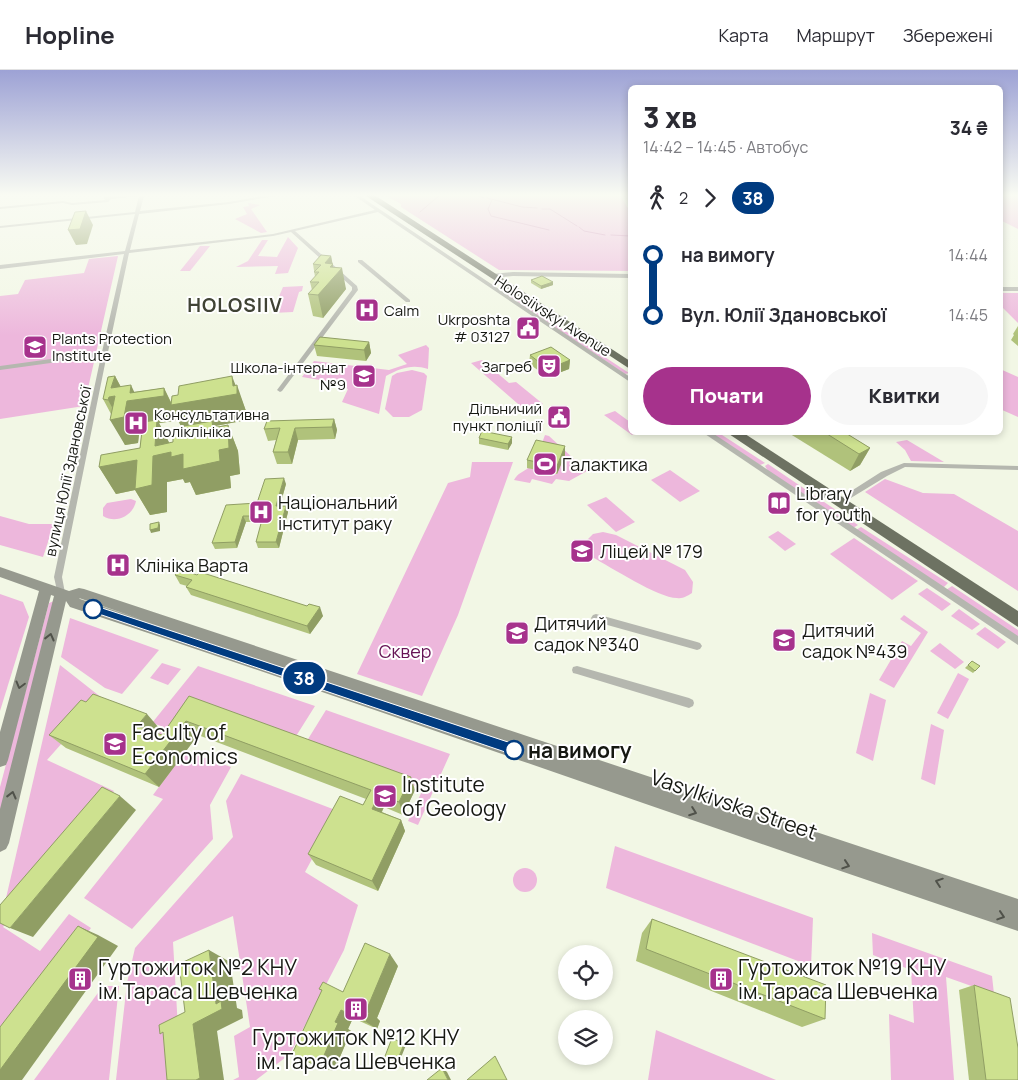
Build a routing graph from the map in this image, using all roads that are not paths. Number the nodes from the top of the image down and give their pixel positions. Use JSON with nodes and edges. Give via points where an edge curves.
{"nodes":[{"id":1,"x":129,"y":241,"type":"edge"},
{"id":2,"x":216,"y":241,"type":"edge"},
{"id":3,"x":303,"y":241,"type":"edge"},
{"id":4,"x":424,"y":241,"type":"edge"},
{"id":5,"x":439,"y":241,"type":"edge"},
{"id":6,"x":126,"y":253,"type":"junction"},
{"id":7,"x":360,"y":261,"type":"dead end"},
{"id":8,"x":0,"y":267,"type":"edge"},
{"id":9,"x":492,"y":276,"type":"junction"},
{"id":10,"x":628,"y":276,"type":"edge"},
{"id":11,"x":1003,"y":289,"type":"edge"},
{"id":12,"x":1018,"y":289,"type":"edge"},
{"id":13,"x":408,"y":301,"type":"dead end"},
{"id":14,"x":106,"y":353,"type":"junction"},
{"id":15,"x":628,"y":365,"type":"edge"},
{"id":16,"x":0,"y":368,"type":"edge"},
{"id":17,"x":628,"y":379,"type":"edge"},
{"id":18,"x":280,"y":390,"type":"dead end"},
{"id":19,"x":709,"y":435,"type":"edge"},
{"id":20,"x":737,"y":435,"type":"edge"},
{"id":21,"x":1018,"y":468,"type":"edge"},
{"id":22,"x":838,"y":502,"type":"junction"},
{"id":23,"x":0,"y":572,"type":"edge"},
{"id":24,"x":58,"y":577,"type":"junction"},
{"id":25,"x":46,"y":588,"type":"junction"},
{"id":26,"x":65,"y":594,"type":"junction"},
{"id":27,"x":596,"y":618,"type":"dead end"},
{"id":28,"x":1018,"y":620,"type":"edge"},
{"id":29,"x":1018,"y":641,"type":"edge"},
{"id":30,"x":697,"y":646,"type":"dead end"},
{"id":31,"x":578,"y":670,"type":"dead end"},
{"id":32,"x":689,"y":703,"type":"dead end"},
{"id":33,"x":0,"y":760,"type":"edge"},
{"id":34,"x":0,"y":842,"type":"edge"},
{"id":35,"x":1018,"y":908,"type":"edge"},
{"id":36,"x":1018,"y":922,"type":"edge"}],
"edges":[{"from":1,"to":6,"type":"street","name":"вулиця Юлії Здановської"},
{"from":2,"to":6,"type":"street"},
{"from":3,"to":18,"type":"street","via":[[355,287]]},
{"from":4,"to":17,"type":"street"},
{"from":5,"to":9,"type":"highway","name":"Holosiivskyi Avenue"},
{"from":6,"to":8,"type":"street"},
{"from":6,"to":14,"type":"street","name":"вулиця Юлії Здановської"},
{"from":7,"to":13,"type":"street"},
{"from":9,"to":10,"type":"street"},
{"from":9,"to":15,"type":"highway","name":"Holosiivskyi Avenue"},
{"from":11,"to":12,"type":"street"},
{"from":14,"to":16,"type":"street"},
{"from":14,"to":24,"type":"street","name":"вулиця Юлії Здановської"},
{"from":19,"to":29,"type":"street"},
{"from":20,"to":22,"type":"highway"},
{"from":21,"to":22,"type":"street","via":[[904,465]]},
{"from":22,"to":28,"type":"highway"},
{"from":23,"to":25,"type":"main road","name":"Vasylkivska Street"},
{"from":24,"to":25,"type":"street"},
{"from":24,"to":26,"type":"street"},
{"from":25,"to":26,"type":"main road","name":"Vasylkivska Street"},
{"from":25,"to":33,"type":"main road","one_way":true},
{"from":34,"to":26,"type":"main road","one_way":true},
{"from":35,"to":26,"type":"main road","name":"Vasylkivska Street","one_way":true,"via":[[79,593]]},
{"from":26,"to":36,"type":"main road","name":"Vasylkivska Street","one_way":true,"via":[[75,602]]},
{"from":27,"to":30,"type":"street"},
{"from":31,"to":32,"type":"street"}]}
